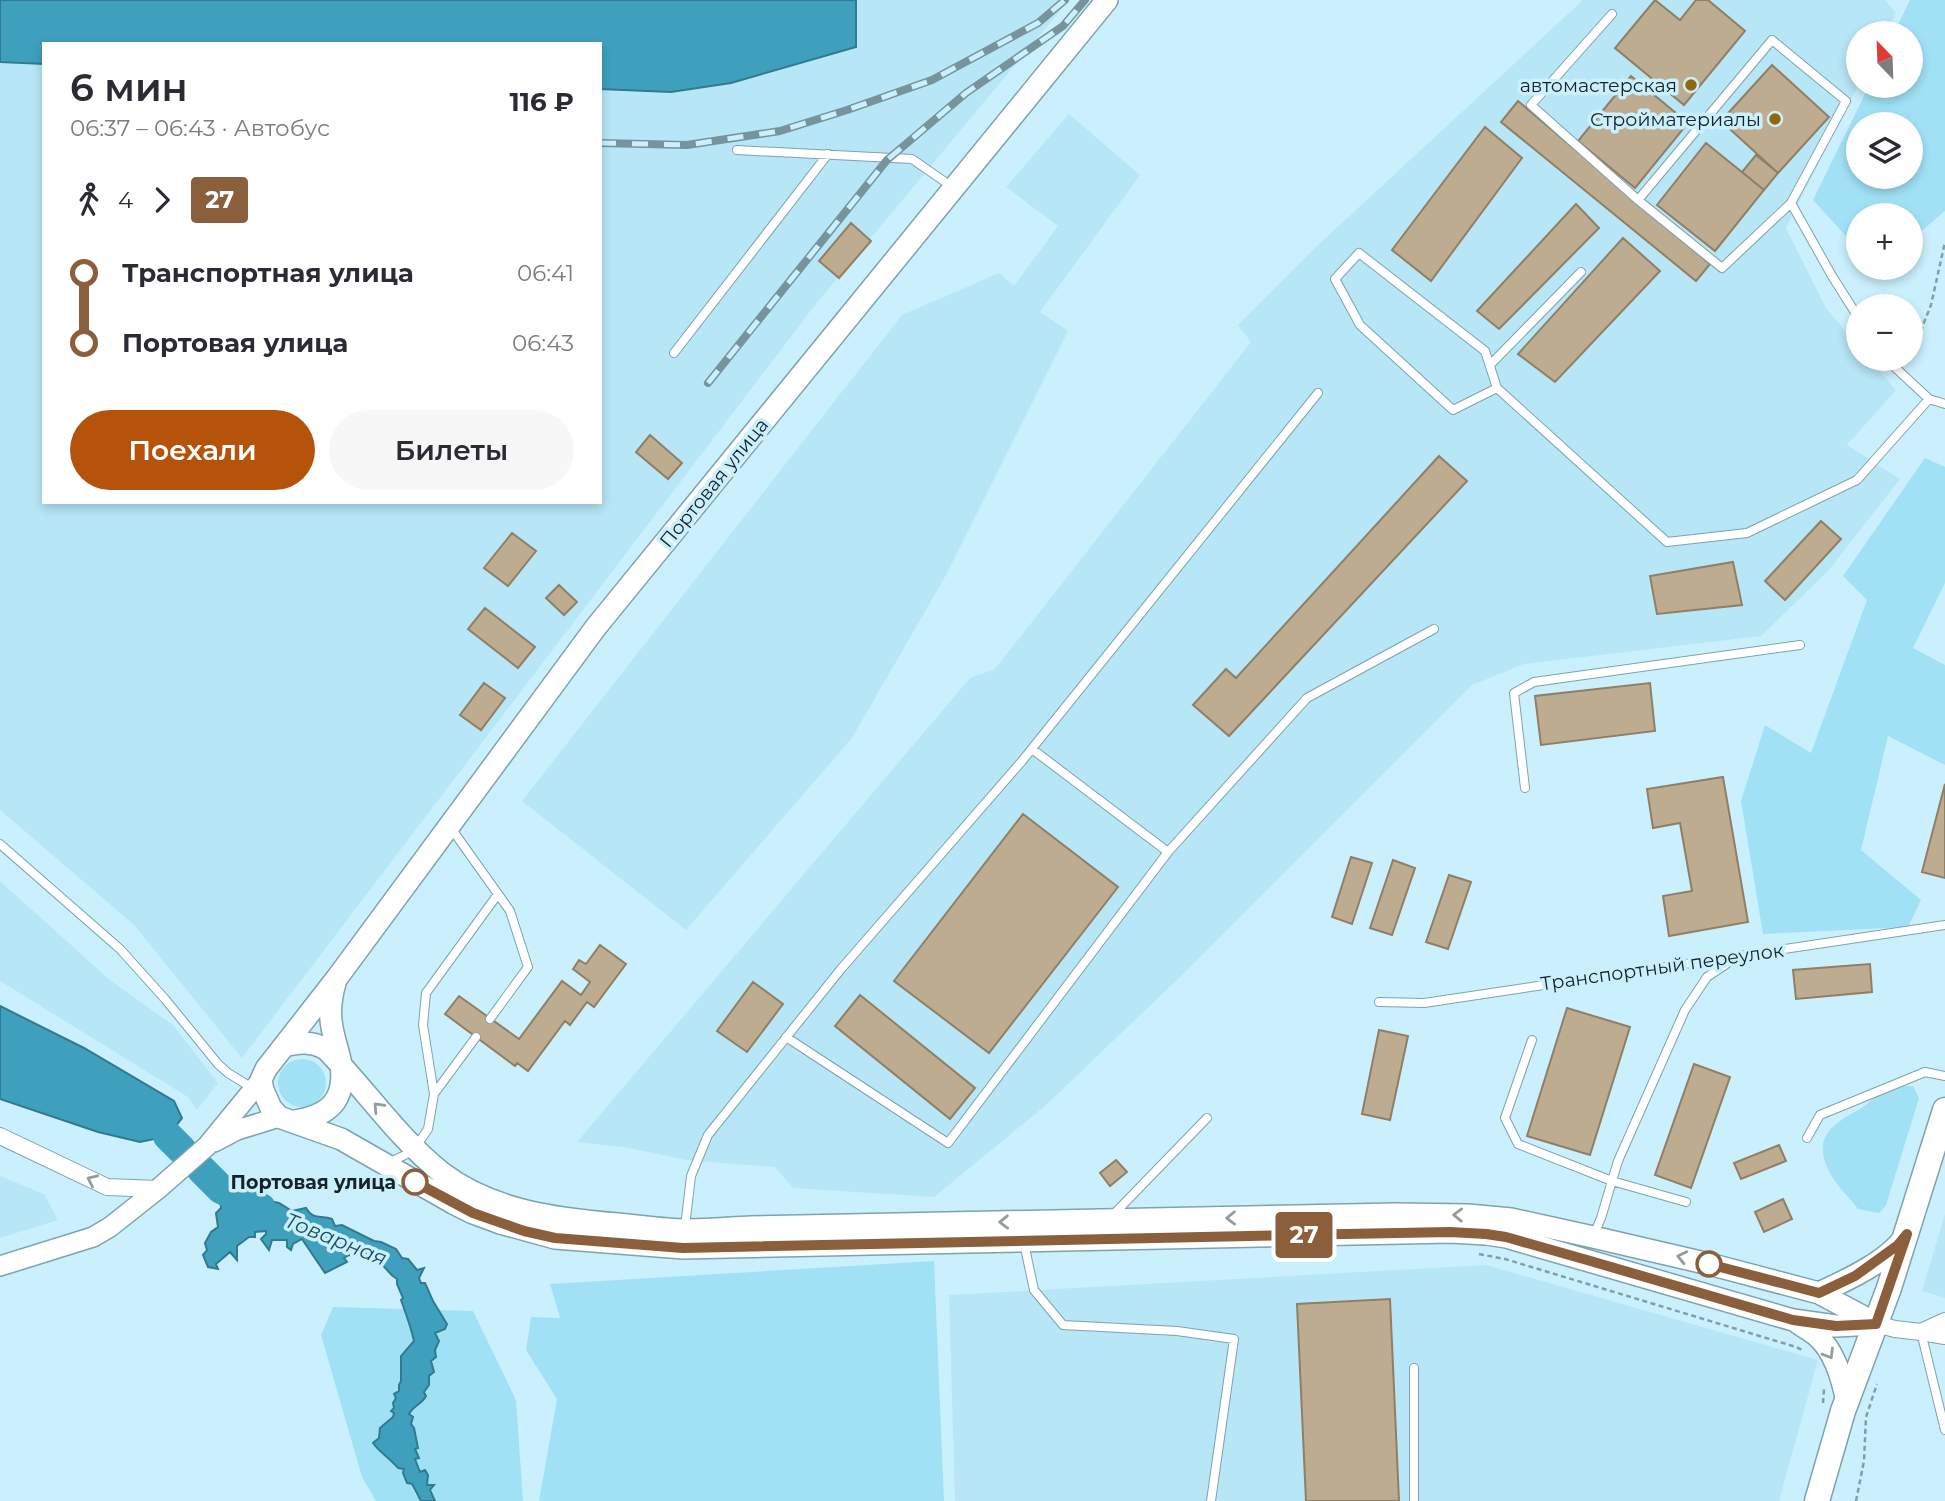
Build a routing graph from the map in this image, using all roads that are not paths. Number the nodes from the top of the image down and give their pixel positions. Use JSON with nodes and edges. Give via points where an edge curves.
{"nodes":[{"id":1,"x":1107,"y":0,"type":"edge"},
{"id":2,"x":1612,"y":14,"type":"dead end"},
{"id":3,"x":737,"y":149,"type":"dead end"},
{"id":4,"x":828,"y":154,"type":"junction"},
{"id":5,"x":954,"y":188,"type":"junction"},
{"id":6,"x":1638,"y":200,"type":"junction"},
{"id":7,"x":1791,"y":203,"type":"junction"},
{"id":8,"x":1581,"y":272,"type":"dead end"},
{"id":9,"x":1846,"y":298,"type":"edge"},
{"id":10,"x":674,"y":353,"type":"dead end"},
{"id":11,"x":1490,"y":365,"type":"junction"},
{"id":12,"x":1899,"y":371,"type":"edge"},
{"id":13,"x":1497,"y":388,"type":"junction"},
{"id":14,"x":1318,"y":393,"type":"dead end"},
{"id":15,"x":1928,"y":399,"type":"junction"},
{"id":16,"x":1945,"y":404,"type":"edge"},
{"id":17,"x":1434,"y":629,"type":"dead end"},
{"id":18,"x":1800,"y":645,"type":"dead end"},
{"id":19,"x":1032,"y":749,"type":"junction"},
{"id":20,"x":1525,"y":788,"type":"dead end"},
{"id":21,"x":450,"y":826,"type":"junction"},
{"id":22,"x":0,"y":844,"type":"edge"},
{"id":23,"x":1168,"y":852,"type":"junction"},
{"id":24,"x":498,"y":894,"type":"junction"},
{"id":25,"x":1945,"y":925,"type":"edge"},
{"id":26,"x":1740,"y":956,"type":"junction"},
{"id":27,"x":337,"y":978,"type":"junction"},
{"id":28,"x":1379,"y":1002,"type":"dead end"},
{"id":29,"x":490,"y":1018,"type":"dead end"},
{"id":30,"x":476,"y":1037,"type":"dead end"},
{"id":31,"x":786,"y":1037,"type":"junction"},
{"id":32,"x":1532,"y":1040,"type":"dead end"},
{"id":33,"x":284,"y":1046,"type":"junction"},
{"id":34,"x":341,"y":1066,"type":"junction"},
{"id":35,"x":1945,"y":1076,"type":"edge"},
{"id":36,"x":257,"y":1085,"type":"junction"},
{"id":37,"x":434,"y":1094,"type":"junction"},
{"id":38,"x":1945,"y":1110,"type":"edge"},
{"id":39,"x":1207,"y":1118,"type":"dead end"},
{"id":40,"x":287,"y":1119,"type":"junction"},
{"id":41,"x":0,"y":1136,"type":"edge"},
{"id":42,"x":1807,"y":1138,"type":"dead end"},
{"id":43,"x":207,"y":1146,"type":"junction"},
{"id":44,"x":415,"y":1147,"type":"junction"},
{"id":45,"x":386,"y":1164,"type":"junction"},
{"id":46,"x":1612,"y":1181,"type":"junction"},
{"id":47,"x":158,"y":1189,"type":"junction"},
{"id":48,"x":1686,"y":1202,"type":"dead end"},
{"id":49,"x":1107,"y":1229,"type":"junction"},
{"id":50,"x":1907,"y":1234,"type":"junction"},
{"id":51,"x":1593,"y":1237,"type":"junction"},
{"id":52,"x":684,"y":1239,"type":"junction"},
{"id":53,"x":1024,"y":1240,"type":"junction"},
{"id":54,"x":0,"y":1266,"type":"edge"},
{"id":55,"x":1819,"y":1293,"type":"junction"},
{"id":56,"x":1793,"y":1320,"type":"junction"},
{"id":57,"x":1945,"y":1321,"type":"edge"},
{"id":58,"x":1876,"y":1324,"type":"junction"},
{"id":59,"x":1921,"y":1332,"type":"junction"},
{"id":60,"x":1945,"y":1336,"type":"edge"},
{"id":61,"x":1414,"y":1368,"type":"dead end"},
{"id":62,"x":1847,"y":1401,"type":"junction"},
{"id":63,"x":1945,"y":1430,"type":"edge"},
{"id":64,"x":1211,"y":1501,"type":"edge"},
{"id":65,"x":1414,"y":1501,"type":"edge"},
{"id":66,"x":1817,"y":1501,"type":"edge"}],
"edges":[{"from":1,"to":5,"type":"main road","name":"Портовая улица"},
{"from":2,"to":6,"type":"lane","via":[[1531,105]]},
{"from":3,"to":4,"type":"lane"},
{"from":4,"to":5,"type":"lane","via":[[912,159]]},
{"from":4,"to":10,"type":"lane"},
{"from":5,"to":21,"type":"main road","name":"Портовая улица","via":[[596,627]]},
{"from":6,"to":7,"type":"lane","via":[[1722,268]]},
{"from":6,"to":7,"type":"lane","via":[[1772,40],[1846,102]]},
{"from":7,"to":9,"type":"lane"},
{"from":8,"to":11,"type":"lane"},
{"from":11,"to":13,"type":"lane"},
{"from":11,"to":13,"type":"lane","via":[[1485,351],[1359,253],[1335,279],[1360,325],[1453,410]]},
{"from":12,"to":15,"type":"lane"},
{"from":13,"to":15,"type":"lane","via":[[1667,542],[1747,533],[1857,480]]},
{"from":14,"to":19,"type":"lane"},
{"from":15,"to":16,"type":"lane"},
{"from":17,"to":23,"type":"lane","via":[[1307,698]]},
{"from":18,"to":20,"type":"lane","via":[[1534,682],[1514,693]]},
{"from":19,"to":23,"type":"lane"},
{"from":19,"to":31,"type":"lane"},
{"from":21,"to":24,"type":"lane"},
{"from":21,"to":27,"type":"main road","name":"Портовая улица"},
{"from":22,"to":36,"type":"lane","via":[[120,949],[218,1064]]},
{"from":23,"to":31,"type":"lane","via":[[948,1143]]},
{"from":24,"to":29,"type":"lane","via":[[510,911],[528,967]]},
{"from":24,"to":37,"type":"lane","via":[[426,993],[423,1025]]},
{"from":25,"to":26,"type":"lane","name":"Транспортный переулок"},
{"from":26,"to":28,"type":"lane","name":"Транспортный переулок","via":[[1423,1003]]},
{"from":26,"to":46,"type":"lane","via":[[1707,976],[1685,1010]]},
{"from":27,"to":33,"type":"main road","name":"Портовая улица"},
{"from":27,"to":34,"type":"main road","name":"Портовая улица","via":[[331,1026]]},
{"from":30,"to":37,"type":"lane"},
{"from":31,"to":52,"type":"lane","via":[[708,1135],[691,1176]]},
{"from":32,"to":46,"type":"lane","via":[[1505,1118],[1518,1144]]},
{"from":33,"to":34,"type":"main road","via":[[314,1043]]},
{"from":33,"to":36,"type":"main road"},
{"from":34,"to":40,"type":"main road","via":[[334,1103],[319,1115]]},
{"from":44,"to":34,"type":"main road","one_way":true},
{"from":35,"to":42,"type":"lane","via":[[1925,1072],[1820,1115]]},
{"from":36,"to":40,"type":"main road"},
{"from":36,"to":43,"type":"street"},
{"from":37,"to":44,"type":"lane","via":[[428,1129]]},
{"from":38,"to":50,"type":"main road"},
{"from":39,"to":49,"type":"lane"},
{"from":40,"to":43,"type":"street","via":[[237,1130]]},
{"from":40,"to":45,"type":"main road","via":[[341,1139]]},
{"from":47,"to":41,"type":"street","one_way":true,"via":[[107,1187]]},
{"from":43,"to":47,"type":"street"},
{"from":44,"to":45,"type":"lane"},
{"from":44,"to":52,"type":"main road","via":[[464,1186],[519,1210]]},
{"from":45,"to":52,"type":"main road","via":[[453,1203],[524,1231],[555,1238]]},
{"from":46,"to":48,"type":"lane"},
{"from":46,"to":51,"type":"lane"},
{"from":47,"to":54,"type":"street","via":[[93,1237]]},
{"from":51,"to":49,"type":"main road","one_way":true,"via":[[1511,1219],[1468,1215],[1395,1214]]},
{"from":49,"to":52,"type":"main road","one_way":true},
{"from":49,"to":53,"type":"main road"},
{"from":49,"to":56,"type":"main road","via":[[1486,1234]]},
{"from":50,"to":55,"type":"main road","via":[[1855,1276]]},
{"from":50,"to":58,"type":"main road"},
{"from":55,"to":51,"type":"main road","one_way":true},
{"from":52,"to":53,"type":"main road"},
{"from":53,"to":64,"type":"lane","via":[[1034,1290],[1063,1325],[1234,1339]]},
{"from":55,"to":58,"type":"main road"},
{"from":56,"to":58,"type":"main road","via":[[1836,1326]]},
{"from":56,"to":62,"type":"main road","one_way":true,"via":[[1819,1337],[1840,1372]]},
{"from":57,"to":59,"type":"street"},
{"from":58,"to":59,"type":"street"},
{"from":58,"to":62,"type":"main road"},
{"from":59,"to":60,"type":"street"},
{"from":59,"to":63,"type":"lane"},
{"from":61,"to":65,"type":"lane"},
{"from":62,"to":66,"type":"main road"}]}
